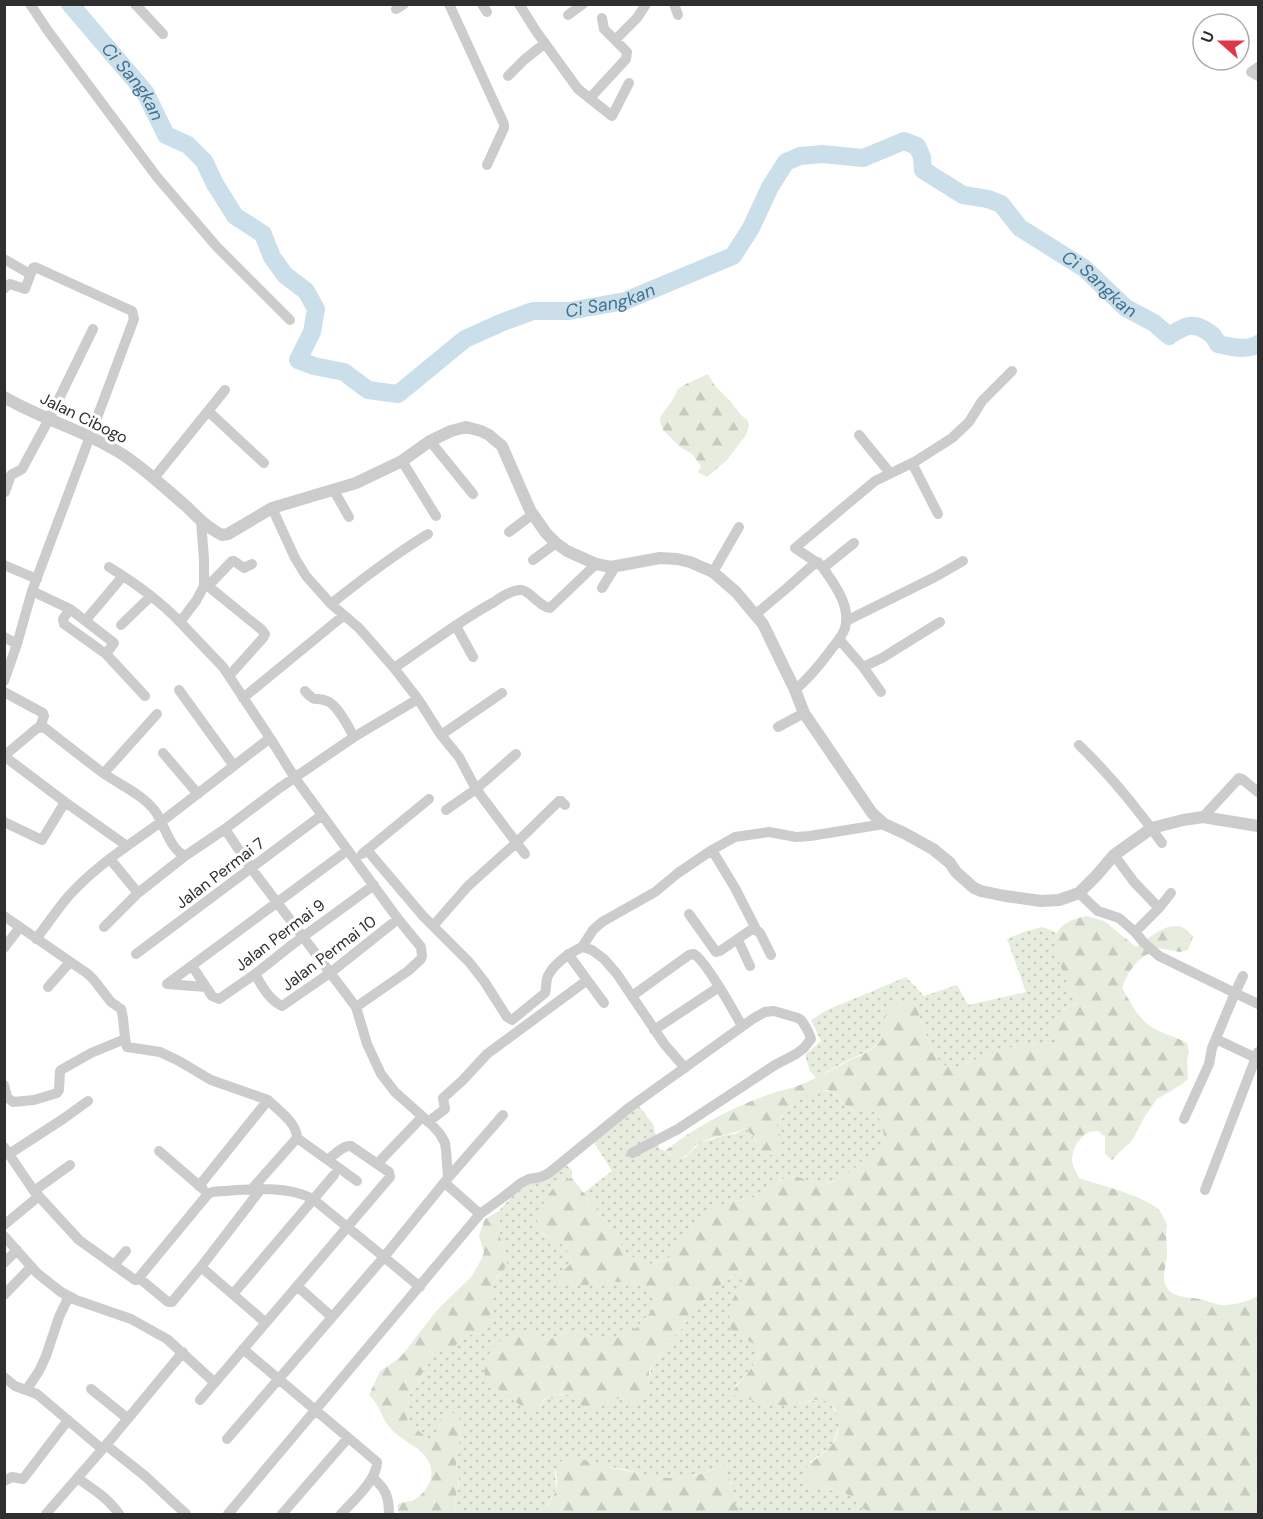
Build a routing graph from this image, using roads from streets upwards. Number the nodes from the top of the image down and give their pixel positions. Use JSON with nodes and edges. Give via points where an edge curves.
{"nodes":[{"id":1,"x":30,"y":4,"type":"edge"},
{"id":2,"x":135,"y":4,"type":"edge"},
{"id":3,"x":449,"y":4,"type":"edge"},
{"id":4,"x":519,"y":4,"type":"edge"},
{"id":5,"x":583,"y":4,"type":"edge"},
{"id":6,"x":646,"y":4,"type":"edge"},
{"id":7,"x":568,"y":15,"type":"dead end"},
{"id":8,"x":602,"y":18,"type":"dead end"},
{"id":9,"x":163,"y":34,"type":"dead end"},
{"id":10,"x":615,"y":40,"type":"junction"},
{"id":11,"x":545,"y":43,"type":"junction"},
{"id":12,"x":1258,"y":67,"type":"edge"},
{"id":13,"x":508,"y":76,"type":"dead end"},
{"id":14,"x":1258,"y":76,"type":"edge"},
{"id":15,"x":629,"y":83,"type":"dead end"},
{"id":16,"x":590,"y":98,"type":"junction"},
{"id":17,"x":487,"y":165,"type":"dead end"},
{"id":18,"x":4,"y":259,"type":"edge"},
{"id":19,"x":30,"y":274,"type":"junction"},
{"id":20,"x":4,"y":290,"type":"edge"},
{"id":21,"x":290,"y":320,"type":"dead end"},
{"id":22,"x":93,"y":329,"type":"dead end"},
{"id":23,"x":1012,"y":371,"type":"dead end"},
{"id":24,"x":225,"y":390,"type":"dead end"},
{"id":25,"x":4,"y":397,"type":"edge"},
{"id":26,"x":208,"y":411,"type":"junction"},
{"id":27,"x":49,"y":418,"type":"junction"},
{"id":28,"x":859,"y":435,"type":"dead end"},
{"id":29,"x":90,"y":436,"type":"junction"},
{"id":30,"x":430,"y":441,"type":"junction"},
{"id":31,"x":402,"y":461,"type":"junction"},
{"id":32,"x":264,"y":463,"type":"dead end"},
{"id":33,"x":912,"y":463,"type":"junction"},
{"id":34,"x":890,"y":473,"type":"junction"},
{"id":35,"x":154,"y":478,"type":"junction"},
{"id":36,"x":333,"y":489,"type":"junction"},
{"id":37,"x":5,"y":492,"type":"edge"},
{"id":38,"x":473,"y":494,"type":"dead end"},
{"id":39,"x":272,"y":508,"type":"junction"},
{"id":40,"x":533,"y":514,"type":"junction"},
{"id":41,"x":938,"y":514,"type":"dead end"},
{"id":42,"x":436,"y":516,"type":"dead end"},
{"id":43,"x":349,"y":517,"type":"dead end"},
{"id":44,"x":201,"y":521,"type":"junction"},
{"id":45,"x":739,"y":527,"type":"dead end"},
{"id":46,"x":509,"y":532,"type":"dead end"},
{"id":47,"x":428,"y":534,"type":"dead end"},
{"id":48,"x":556,"y":543,"type":"junction"},
{"id":49,"x":854,"y":543,"type":"dead end"},
{"id":50,"x":533,"y":560,"type":"dead end"},
{"id":51,"x":963,"y":561,"type":"dead end"},
{"id":52,"x":252,"y":564,"type":"dead end"},
{"id":53,"x":596,"y":564,"type":"junction"},
{"id":54,"x":4,"y":565,"type":"edge"},
{"id":55,"x":816,"y":565,"type":"junction"},
{"id":56,"x":110,"y":567,"type":"dead end"},
{"id":57,"x":615,"y":567,"type":"junction"},
{"id":58,"x":713,"y":572,"type":"junction"},
{"id":59,"x":123,"y":576,"type":"junction"},
{"id":60,"x":37,"y":579,"type":"junction"},
{"id":61,"x":206,"y":586,"type":"junction"},
{"id":62,"x":602,"y":588,"type":"dead end"},
{"id":63,"x":32,"y":591,"type":"junction"},
{"id":64,"x":151,"y":596,"type":"junction"},
{"id":65,"x":331,"y":604,"type":"junction"},
{"id":66,"x":70,"y":609,"type":"junction"},
{"id":67,"x":756,"y":614,"type":"junction"},
{"id":68,"x":344,"y":616,"type":"junction"},
{"id":69,"x":85,"y":621,"type":"junction"},
{"id":70,"x":180,"y":621,"type":"junction"},
{"id":71,"x":846,"y":621,"type":"junction"},
{"id":72,"x":940,"y":622,"type":"dead end"},
{"id":73,"x":121,"y":626,"type":"dead end"},
{"id":74,"x":456,"y":626,"type":"junction"},
{"id":75,"x":4,"y":637,"type":"edge"},
{"id":76,"x":838,"y":639,"type":"junction"},
{"id":77,"x":17,"y":644,"type":"junction"},
{"id":78,"x":106,"y":654,"type":"junction"},
{"id":79,"x":473,"y":657,"type":"dead end"},
{"id":80,"x":863,"y":667,"type":"junction"},
{"id":81,"x":394,"y":668,"type":"junction"},
{"id":82,"x":229,"y":676,"type":"junction"},
{"id":83,"x":4,"y":681,"type":"edge"},
{"id":84,"x":179,"y":690,"type":"dead end"},
{"id":85,"x":795,"y":690,"type":"junction"},
{"id":86,"x":305,"y":691,"type":"dead end"},
{"id":87,"x":4,"y":692,"type":"edge"},
{"id":88,"x":881,"y":692,"type":"dead end"},
{"id":89,"x":502,"y":693,"type":"dead end"},
{"id":90,"x":145,"y":696,"type":"dead end"},
{"id":91,"x":243,"y":698,"type":"junction"},
{"id":92,"x":418,"y":699,"type":"junction"},
{"id":93,"x":804,"y":713,"type":"junction"},
{"id":94,"x":157,"y":714,"type":"dead end"},
{"id":95,"x":40,"y":727,"type":"junction"},
{"id":96,"x":778,"y":727,"type":"dead end"},
{"id":97,"x":441,"y":735,"type":"junction"},
{"id":98,"x":354,"y":737,"type":"junction"},
{"id":99,"x":270,"y":738,"type":"junction"},
{"id":100,"x":1078,"y":745,"type":"dead end"},
{"id":101,"x":163,"y":753,"type":"dead end"},
{"id":102,"x":516,"y":754,"type":"dead end"},
{"id":103,"x":4,"y":756,"type":"edge"},
{"id":104,"x":234,"y":766,"type":"junction"},
{"id":105,"x":104,"y":773,"type":"junction"},
{"id":106,"x":295,"y":778,"type":"junction"},
{"id":107,"x":476,"y":789,"type":"junction"},
{"id":108,"x":1258,"y":792,"type":"edge"},
{"id":109,"x":198,"y":794,"type":"junction"},
{"id":110,"x":429,"y":799,"type":"dead end"},
{"id":111,"x":65,"y":802,"type":"junction"},
{"id":112,"x":565,"y":805,"type":"dead end"},
{"id":113,"x":446,"y":810,"type":"dead end"},
{"id":114,"x":322,"y":815,"type":"junction"},
{"id":115,"x":1203,"y":817,"type":"junction"},
{"id":116,"x":4,"y":822,"type":"edge"},
{"id":117,"x":161,"y":822,"type":"junction"},
{"id":118,"x":884,"y":824,"type":"junction"},
{"id":119,"x":1258,"y":826,"type":"edge"},
{"id":120,"x":1152,"y":828,"type":"junction"},
{"id":121,"x":225,"y":829,"type":"junction"},
{"id":122,"x":516,"y":843,"type":"junction"},
{"id":123,"x":1162,"y":843,"type":"dead end"},
{"id":124,"x":127,"y":846,"type":"junction"},
{"id":125,"x":348,"y":850,"type":"junction"},
{"id":126,"x":367,"y":850,"type":"junction"},
{"id":127,"x":712,"y":850,"type":"junction"},
{"id":128,"x":525,"y":854,"type":"dead end"},
{"id":129,"x":1114,"y":855,"type":"junction"},
{"id":130,"x":185,"y":856,"type":"junction"},
{"id":131,"x":110,"y":858,"type":"junction"},
{"id":132,"x":355,"y":860,"type":"junction"},
{"id":133,"x":251,"y":868,"type":"junction"},
{"id":134,"x":374,"y":885,"type":"junction"},
{"id":135,"x":138,"y":893,"type":"junction"},
{"id":136,"x":1079,"y":893,"type":"junction"},
{"id":137,"x":1170,"y":893,"type":"dead end"},
{"id":138,"x":278,"y":902,"type":"junction"},
{"id":139,"x":1159,"y":908,"type":"junction"},
{"id":140,"x":689,"y":914,"type":"dead end"},
{"id":141,"x":4,"y":916,"type":"edge"},
{"id":142,"x":398,"y":919,"type":"junction"},
{"id":143,"x":433,"y":926,"type":"junction"},
{"id":144,"x":20,"y":927,"type":"junction"},
{"id":145,"x":104,"y":927,"type":"dead end"},
{"id":146,"x":755,"y":928,"type":"junction"},
{"id":147,"x":1135,"y":932,"type":"junction"},
{"id":148,"x":303,"y":937,"type":"junction"},
{"id":149,"x":36,"y":939,"type":"junction"},
{"id":150,"x":738,"y":940,"type":"junction"},
{"id":151,"x":582,"y":946,"type":"junction"},
{"id":152,"x":4,"y":948,"type":"edge"},
{"id":153,"x":136,"y":954,"type":"dead end"},
{"id":154,"x":568,"y":954,"type":"junction"},
{"id":155,"x":771,"y":955,"type":"dead end"},
{"id":156,"x":70,"y":962,"type":"junction"},
{"id":157,"x":192,"y":966,"type":"junction"},
{"id":158,"x":750,"y":966,"type":"dead end"},
{"id":159,"x":330,"y":973,"type":"junction"},
{"id":160,"x":255,"y":975,"type":"junction"},
{"id":161,"x":1243,"y":976,"type":"dead end"},
{"id":162,"x":586,"y":981,"type":"junction"},
{"id":163,"x":48,"y":987,"type":"dead end"},
{"id":164,"x":206,"y":987,"type":"junction"},
{"id":165,"x":719,"y":987,"type":"junction"},
{"id":166,"x":1235,"y":993,"type":"junction"},
{"id":167,"x":632,"y":996,"type":"junction"},
{"id":168,"x":1258,"y":1002,"type":"edge"},
{"id":169,"x":604,"y":1004,"type":"dead end"},
{"id":170,"x":356,"y":1007,"type":"junction"},
{"id":171,"x":742,"y":1026,"type":"junction"},
{"id":172,"x":654,"y":1030,"type":"junction"},
{"id":173,"x":125,"y":1039,"type":"junction"},
{"id":174,"x":1216,"y":1039,"type":"junction"},
{"id":175,"x":1257,"y":1055,"type":"edge"},
{"id":176,"x":685,"y":1068,"type":"junction"},
{"id":177,"x":4,"y":1085,"type":"edge"},
{"id":178,"x":268,"y":1100,"type":"junction"},
{"id":179,"x":88,"y":1101,"type":"dead end"},
{"id":180,"x":503,"y":1115,"type":"dead end"},
{"id":181,"x":1184,"y":1119,"type":"dead end"},
{"id":182,"x":425,"y":1120,"type":"junction"},
{"id":183,"x":297,"y":1138,"type":"junction"},
{"id":184,"x":7,"y":1150,"type":"edge"},
{"id":185,"x":159,"y":1151,"type":"dead end"},
{"id":186,"x":632,"y":1153,"type":"dead end"},
{"id":187,"x":328,"y":1160,"type":"junction"},
{"id":188,"x":378,"y":1163,"type":"junction"},
{"id":189,"x":70,"y":1165,"type":"dead end"},
{"id":190,"x":334,"y":1175,"type":"dead end"},
{"id":191,"x":357,"y":1181,"type":"dead end"},
{"id":192,"x":447,"y":1181,"type":"junction"},
{"id":193,"x":203,"y":1190,"type":"junction"},
{"id":194,"x":256,"y":1190,"type":"junction"},
{"id":195,"x":1205,"y":1190,"type":"dead end"},
{"id":196,"x":36,"y":1193,"type":"junction"},
{"id":197,"x":313,"y":1199,"type":"junction"},
{"id":198,"x":480,"y":1214,"type":"junction"},
{"id":199,"x":4,"y":1225,"type":"edge"},
{"id":200,"x":347,"y":1227,"type":"junction"},
{"id":201,"x":5,"y":1239,"type":"edge"},
{"id":202,"x":16,"y":1250,"type":"junction"},
{"id":203,"x":126,"y":1251,"type":"dead end"},
{"id":204,"x":384,"y":1257,"type":"junction"},
{"id":205,"x":4,"y":1263,"type":"edge"},
{"id":206,"x":114,"y":1265,"type":"junction"},
{"id":207,"x":31,"y":1267,"type":"junction"},
{"id":208,"x":201,"y":1268,"type":"junction"},
{"id":209,"x":139,"y":1278,"type":"junction"},
{"id":210,"x":297,"y":1286,"type":"junction"},
{"id":211,"x":420,"y":1287,"type":"junction"},
{"id":212,"x":233,"y":1294,"type":"junction"},
{"id":213,"x":4,"y":1295,"type":"edge"},
{"id":214,"x":69,"y":1296,"type":"junction"},
{"id":215,"x":332,"y":1317,"type":"junction"},
{"id":216,"x":265,"y":1322,"type":"junction"},
{"id":217,"x":243,"y":1348,"type":"junction"},
{"id":218,"x":183,"y":1352,"type":"junction"},
{"id":219,"x":4,"y":1377,"type":"edge"},
{"id":220,"x":278,"y":1379,"type":"junction"},
{"id":221,"x":214,"y":1382,"type":"junction"},
{"id":222,"x":27,"y":1389,"type":"junction"},
{"id":223,"x":91,"y":1389,"type":"dead end"},
{"id":224,"x":200,"y":1400,"type":"dead end"},
{"id":225,"x":316,"y":1410,"type":"junction"},
{"id":226,"x":128,"y":1418,"type":"junction"},
{"id":227,"x":68,"y":1420,"type":"junction"},
{"id":228,"x":348,"y":1438,"type":"junction"},
{"id":229,"x":227,"y":1439,"type":"dead end"},
{"id":230,"x":104,"y":1447,"type":"junction"},
{"id":231,"x":77,"y":1478,"type":"junction"},
{"id":232,"x":373,"y":1478,"type":"junction"},
{"id":233,"x":4,"y":1480,"type":"edge"},
{"id":234,"x":46,"y":1515,"type":"edge"},
{"id":235,"x":119,"y":1515,"type":"edge"},
{"id":236,"x":186,"y":1515,"type":"edge"},
{"id":237,"x":228,"y":1515,"type":"edge"},
{"id":238,"x":282,"y":1515,"type":"edge"},
{"id":239,"x":341,"y":1515,"type":"edge"},
{"id":240,"x":388,"y":1515,"type":"edge"}],
"edges":[{"from":1,"to":21,"type":"street","via":[[157,177],[217,247]]},
{"from":2,"to":9,"type":"street"},
{"from":3,"to":17,"type":"street","via":[[504,126]]},
{"from":4,"to":11,"type":"street"},
{"from":5,"to":7,"type":"street"},
{"from":6,"to":10,"type":"street"},
{"from":8,"to":10,"type":"street","via":[[604,29]]},
{"from":10,"to":16,"type":"street","via":[[627,52],[626,59]]},
{"from":11,"to":13,"type":"street"},
{"from":11,"to":16,"type":"street","via":[[578,89]]},
{"from":12,"to":14,"type":"street","via":[[1251,72]]},
{"from":15,"to":16,"type":"street","via":[[612,116]]},
{"from":18,"to":19,"type":"street"},
{"from":19,"to":20,"type":"street","via":[[25,289],[10,284]]},
{"from":19,"to":29,"type":"street","via":[[35,267],[134,316]]},
{"from":22,"to":27,"type":"street"},
{"from":23,"to":33,"type":"street","via":[[982,401],[969,423]]},
{"from":24,"to":26,"type":"street"},
{"from":25,"to":27,"type":"street","name":"Jalan Cibogo"},
{"from":26,"to":32,"type":"street"},
{"from":26,"to":35,"type":"street"},
{"from":27,"to":29,"type":"street","name":"Jalan Cibogo"},
{"from":27,"to":37,"type":"street","via":[[22,469],[10,477]]},
{"from":28,"to":34,"type":"street"},
{"from":29,"to":35,"type":"street","name":"Jalan Cibogo"},
{"from":29,"to":60,"type":"street"},
{"from":30,"to":31,"type":"street"},
{"from":30,"to":38,"type":"street"},
{"from":30,"to":40,"type":"street","via":[[466,427],[489,435],[502,446]]},
{"from":31,"to":36,"type":"street","via":[[356,483]]},
{"from":31,"to":42,"type":"street"},
{"from":33,"to":34,"type":"street"},
{"from":33,"to":41,"type":"street"},
{"from":34,"to":55,"type":"street","via":[[867,487],[795,548]]},
{"from":35,"to":44,"type":"street","name":"Jalan Cibogo"},
{"from":36,"to":39,"type":"street"},
{"from":36,"to":43,"type":"street"},
{"from":39,"to":44,"type":"street","name":"Jalan Cibogo","via":[[225,535]]},
{"from":39,"to":65,"type":"street","via":[[306,576]]},
{"from":40,"to":46,"type":"street"},
{"from":40,"to":48,"type":"street"},
{"from":44,"to":61,"type":"street"},
{"from":45,"to":58,"type":"street"},
{"from":47,"to":65,"type":"street","via":[[367,574]]},
{"from":48,"to":50,"type":"street"},
{"from":48,"to":53,"type":"street"},
{"from":49,"to":55,"type":"street"},
{"from":51,"to":71,"type":"street"},
{"from":52,"to":61,"type":"street","via":[[244,568],[232,561]]},
{"from":53,"to":57,"type":"street"},
{"from":53,"to":74,"type":"street","via":[[550,608],[520,589]]},
{"from":54,"to":60,"type":"street"},
{"from":55,"to":67,"type":"street"},
{"from":55,"to":71,"type":"street","via":[[842,597]]},
{"from":56,"to":59,"type":"street"},
{"from":57,"to":58,"type":"street","via":[[668,558]]},
{"from":57,"to":62,"type":"street"},
{"from":58,"to":67,"type":"street"},
{"from":59,"to":64,"type":"street"},
{"from":59,"to":69,"type":"street"},
{"from":60,"to":63,"type":"street"},
{"from":61,"to":70,"type":"street"},
{"from":61,"to":82,"type":"street","via":[[265,634]]},
{"from":63,"to":66,"type":"street"},
{"from":63,"to":77,"type":"street"},
{"from":64,"to":70,"type":"street"},
{"from":64,"to":73,"type":"street"},
{"from":65,"to":68,"type":"street"},
{"from":66,"to":69,"type":"street"},
{"from":66,"to":78,"type":"street","via":[[64,624]]},
{"from":67,"to":85,"type":"street"},
{"from":68,"to":81,"type":"street"},
{"from":68,"to":91,"type":"street"},
{"from":69,"to":78,"type":"street","via":[[114,643]]},
{"from":70,"to":82,"type":"street"},
{"from":71,"to":76,"type":"street"},
{"from":72,"to":80,"type":"street"},
{"from":74,"to":79,"type":"street"},
{"from":74,"to":81,"type":"street"},
{"from":75,"to":77,"type":"street"},
{"from":76,"to":80,"type":"street"},
{"from":76,"to":85,"type":"street","via":[[819,667]]},
{"from":77,"to":83,"type":"street"},
{"from":78,"to":90,"type":"street"},
{"from":80,"to":88,"type":"street"},
{"from":81,"to":92,"type":"street"},
{"from":82,"to":91,"type":"street"},
{"from":84,"to":104,"type":"street"},
{"from":85,"to":93,"type":"street"},
{"from":86,"to":98,"type":"street","via":[[312,698],[333,705]]},
{"from":87,"to":95,"type":"street","via":[[43,713]]},
{"from":89,"to":97,"type":"street"},
{"from":91,"to":99,"type":"street"},
{"from":92,"to":97,"type":"street"},
{"from":92,"to":98,"type":"street"},
{"from":93,"to":96,"type":"street"},
{"from":93,"to":118,"type":"street","via":[[865,803]]},
{"from":94,"to":105,"type":"street"},
{"from":95,"to":103,"type":"street"},
{"from":95,"to":105,"type":"street"},
{"from":97,"to":107,"type":"street","via":[[459,757]]},
{"from":98,"to":106,"type":"street"},
{"from":99,"to":104,"type":"street"},
{"from":99,"to":106,"type":"street"},
{"from":100,"to":120,"type":"street"},
{"from":101,"to":109,"type":"street"},
{"from":102,"to":107,"type":"street"},
{"from":103,"to":111,"type":"street"},
{"from":104,"to":109,"type":"street"},
{"from":105,"to":117,"type":"street","via":[[148,802]]},
{"from":106,"to":114,"type":"street"},
{"from":106,"to":121,"type":"street"},
{"from":107,"to":113,"type":"street"},
{"from":107,"to":122,"type":"street"},
{"from":108,"to":115,"type":"street","via":[[1239,778]]},
{"from":109,"to":117,"type":"street"},
{"from":110,"to":126,"type":"street"},
{"from":111,"to":116,"type":"street","via":[[42,840]]},
{"from":111,"to":124,"type":"street"},
{"from":112,"to":122,"type":"street","via":[[559,801]]},
{"from":114,"to":125,"type":"street"},
{"from":114,"to":133,"type":"street","name":"Jalan Permai 7"},
{"from":115,"to":119,"type":"street"},
{"from":115,"to":120,"type":"street"},
{"from":117,"to":124,"type":"street"},
{"from":117,"to":130,"type":"street"},
{"from":118,"to":127,"type":"street","via":[[810,836],[745,834]]},
{"from":118,"to":136,"type":"street","via":[[933,849],[967,883],[981,891],[1052,901]]},
{"from":120,"to":123,"type":"street"},
{"from":120,"to":129,"type":"street"},
{"from":121,"to":130,"type":"street"},
{"from":121,"to":133,"type":"street"},
{"from":122,"to":128,"type":"street"},
{"from":122,"to":143,"type":"street","via":[[468,886]]},
{"from":124,"to":131,"type":"street"},
{"from":125,"to":132,"type":"street"},
{"from":125,"to":138,"type":"street"},
{"from":126,"to":132,"type":"street"},
{"from":126,"to":143,"type":"street"},
{"from":127,"to":146,"type":"street"},
{"from":127,"to":151,"type":"street","via":[[655,892],[602,922]]},
{"from":129,"to":136,"type":"street"},
{"from":129,"to":139,"type":"street"},
{"from":130,"to":135,"type":"street"},
{"from":131,"to":135,"type":"street"},
{"from":131,"to":149,"type":"street","via":[[67,899]]},
{"from":132,"to":134,"type":"street"},
{"from":133,"to":138,"type":"street"},
{"from":133,"to":153,"type":"street","name":"Jalan Permai 7"},
{"from":134,"to":142,"type":"street"},
{"from":134,"to":148,"type":"street","name":"Jalan Permai 9"},
{"from":135,"to":145,"type":"street"},
{"from":136,"to":147,"type":"street","via":[[1098,911],[1119,918]]},
{"from":137,"to":139,"type":"street"},
{"from":138,"to":148,"type":"street"},
{"from":138,"to":157,"type":"street"},
{"from":139,"to":147,"type":"street"},
{"from":140,"to":150,"type":"street","via":[[715,951]]},
{"from":141,"to":144,"type":"street"},
{"from":142,"to":159,"type":"street","name":"Jalan Permai 10"},
{"from":142,"to":170,"type":"street","via":[[421,947],[421,959]]},
{"from":143,"to":154,"type":"street","via":[[469,962],[512,1020],[544,993],[548,975]]},
{"from":144,"to":149,"type":"street"},
{"from":144,"to":152,"type":"street"},
{"from":146,"to":150,"type":"street"},
{"from":146,"to":155,"type":"street"},
{"from":147,"to":166,"type":"street","via":[[1159,956]]},
{"from":148,"to":159,"type":"street"},
{"from":148,"to":160,"type":"street","name":"Jalan Permai 9"},
{"from":149,"to":156,"type":"street"},
{"from":150,"to":158,"type":"street"},
{"from":151,"to":154,"type":"street"},
{"from":151,"to":167,"type":"street","via":[[603,958]]},
{"from":154,"to":162,"type":"street"},
{"from":156,"to":163,"type":"street"},
{"from":156,"to":173,"type":"street","via":[[94,980],[121,1009]]},
{"from":157,"to":164,"type":"street"},
{"from":157,"to":164,"type":"street","name":"Jalan Permai 9","via":[[167,984]]},
{"from":159,"to":160,"type":"street","name":"Jalan Permai 10","via":[[282,1006]]},
{"from":159,"to":170,"type":"street"},
{"from":160,"to":164,"type":"street","name":"Jalan Permai 9","via":[[219,999]]},
{"from":161,"to":166,"type":"street"},
{"from":162,"to":169,"type":"street"},
{"from":162,"to":182,"type":"street","via":[[487,1054],[443,1098],[445,1108]]},
{"from":165,"to":167,"type":"street","via":[[698,955],[691,954]]},
{"from":165,"to":171,"type":"street"},
{"from":165,"to":172,"type":"street"},
{"from":166,"to":168,"type":"street"},
{"from":166,"to":174,"type":"street"},
{"from":167,"to":172,"type":"street"},
{"from":170,"to":182,"type":"street","via":[[381,1074]]},
{"from":171,"to":176,"type":"street"},
{"from":171,"to":186,"type":"street","via":[[774,1011],[802,1021],[811,1039],[796,1054]]},
{"from":172,"to":176,"type":"street"},
{"from":173,"to":177,"type":"street","via":[[61,1070],[57,1093],[13,1102]]},
{"from":173,"to":178,"type":"street","via":[[128,1048],[160,1052],[211,1080]]},
{"from":174,"to":175,"type":"street"},
{"from":174,"to":181,"type":"street"},
{"from":175,"to":195,"type":"street"},
{"from":176,"to":198,"type":"street","via":[[549,1173],[525,1180]]},
{"from":178,"to":183,"type":"street","via":[[293,1126]]},
{"from":178,"to":193,"type":"street"},
{"from":179,"to":184,"type":"street"},
{"from":180,"to":192,"type":"street"},
{"from":182,"to":188,"type":"street"},
{"from":182,"to":192,"type":"street","via":[[445,1143]]},
{"from":183,"to":187,"type":"street"},
{"from":183,"to":194,"type":"street"},
{"from":184,"to":196,"type":"street"},
{"from":185,"to":193,"type":"street"},
{"from":187,"to":188,"type":"street","via":[[347,1145]]},
{"from":187,"to":191,"type":"street"},
{"from":188,"to":200,"type":"street","via":[[390,1177]]},
{"from":189,"to":196,"type":"street"},
{"from":190,"to":197,"type":"street"},
{"from":192,"to":198,"type":"street"},
{"from":192,"to":204,"type":"street"},
{"from":193,"to":194,"type":"street"},
{"from":193,"to":209,"type":"street"},
{"from":194,"to":197,"type":"street"},
{"from":194,"to":208,"type":"street"},
{"from":196,"to":199,"type":"street"},
{"from":196,"to":206,"type":"street","via":[[80,1240]]},
{"from":197,"to":200,"type":"street"},
{"from":197,"to":212,"type":"street"},
{"from":198,"to":211,"type":"street"},
{"from":200,"to":204,"type":"street"},
{"from":200,"to":210,"type":"street"},
{"from":201,"to":202,"type":"street"},
{"from":202,"to":205,"type":"street"},
{"from":202,"to":207,"type":"street"},
{"from":203,"to":206,"type":"street"},
{"from":204,"to":211,"type":"street"},
{"from":204,"to":215,"type":"street"},
{"from":206,"to":209,"type":"street","via":[[135,1280]]},
{"from":207,"to":213,"type":"street"},
{"from":207,"to":214,"type":"street"},
{"from":208,"to":209,"type":"street","via":[[172,1302]]},
{"from":208,"to":212,"type":"street"},
{"from":210,"to":215,"type":"street"},
{"from":210,"to":216,"type":"street"},
{"from":211,"to":225,"type":"street"},
{"from":212,"to":216,"type":"street"},
{"from":214,"to":218,"type":"street","via":[[131,1319]]},
{"from":214,"to":222,"type":"street","via":[[46,1356]]},
{"from":215,"to":220,"type":"street"},
{"from":216,"to":217,"type":"street"},
{"from":217,"to":220,"type":"street"},
{"from":217,"to":221,"type":"street"},
{"from":218,"to":221,"type":"street"},
{"from":218,"to":226,"type":"street"},
{"from":219,"to":222,"type":"street"},
{"from":220,"to":225,"type":"street"},
{"from":220,"to":229,"type":"street"},
{"from":221,"to":224,"type":"street"},
{"from":222,"to":227,"type":"street"},
{"from":223,"to":226,"type":"street"},
{"from":225,"to":228,"type":"street"},
{"from":225,"to":237,"type":"street"},
{"from":226,"to":230,"type":"street"},
{"from":227,"to":230,"type":"street"},
{"from":227,"to":233,"type":"street","via":[[23,1479]]},
{"from":228,"to":232,"type":"street","via":[[377,1462]]},
{"from":228,"to":238,"type":"street"},
{"from":230,"to":231,"type":"street"},
{"from":230,"to":236,"type":"street","via":[[145,1476]]},
{"from":231,"to":234,"type":"street"},
{"from":231,"to":235,"type":"street","via":[[104,1497]]},
{"from":232,"to":239,"type":"street"},
{"from":232,"to":240,"type":"street","via":[[385,1490]]}]}
